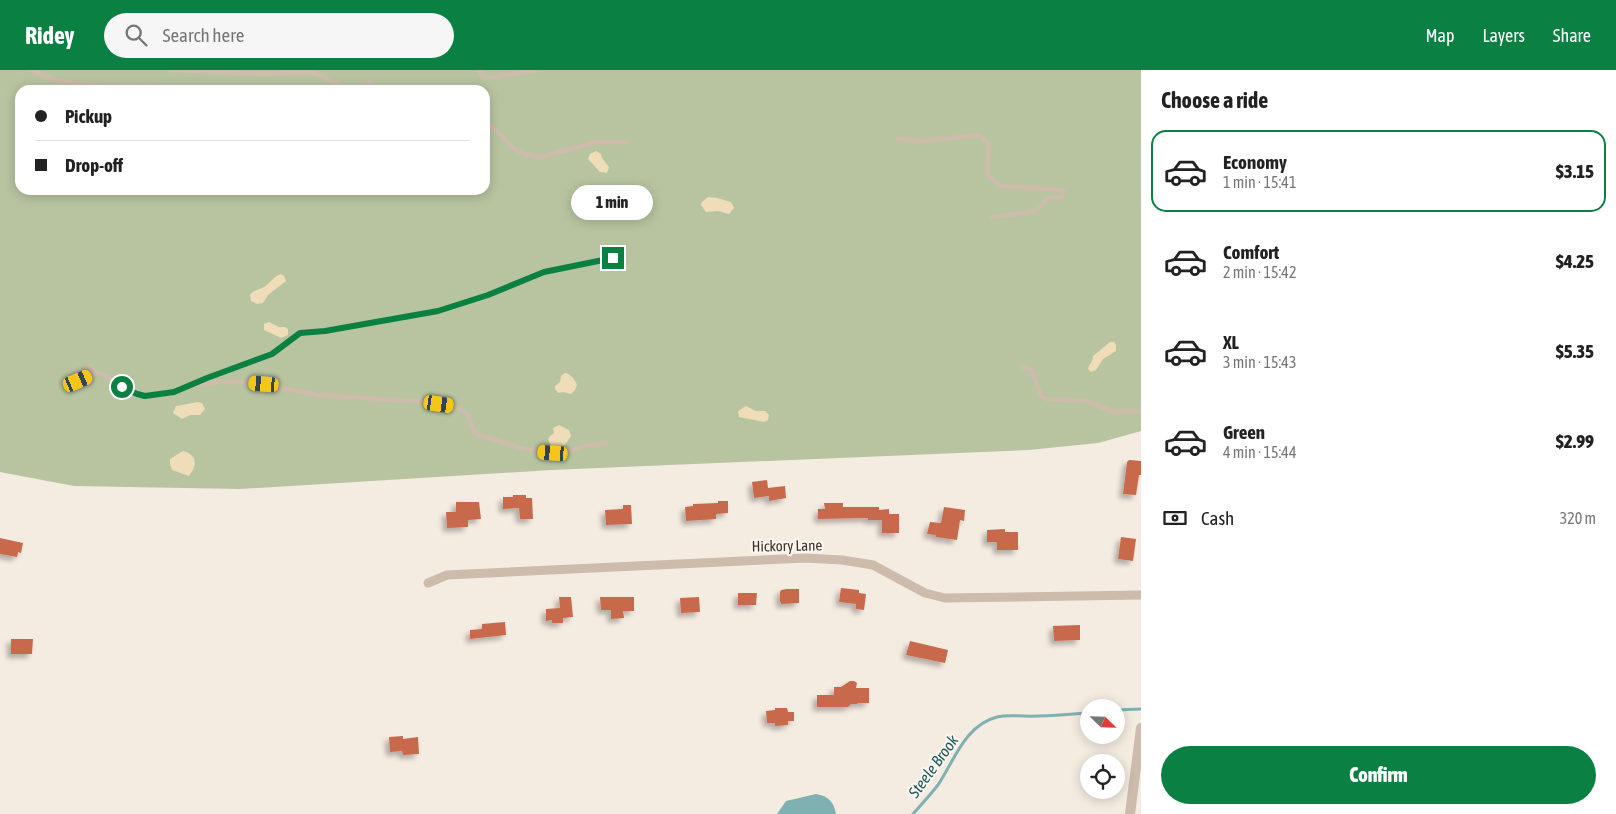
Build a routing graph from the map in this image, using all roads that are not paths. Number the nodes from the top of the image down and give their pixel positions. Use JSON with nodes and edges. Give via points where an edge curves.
{"nodes":[{"id":1,"x":32,"y":70,"type":"edge"},
{"id":2,"x":171,"y":70,"type":"edge"},
{"id":3,"x":480,"y":70,"type":"edge"},
{"id":4,"x":535,"y":71,"type":"dead end"},
{"id":5,"x":371,"y":82,"type":"dead end"},
{"id":6,"x":102,"y":85,"type":"edge"},
{"id":7,"x":340,"y":85,"type":"edge"},
{"id":8,"x":363,"y":85,"type":"edge"},
{"id":9,"x":490,"y":126,"type":"edge"},
{"id":10,"x":897,"y":139,"type":"dead end"},
{"id":11,"x":627,"y":142,"type":"dead end"},
{"id":12,"x":992,"y":216,"type":"dead end"},
{"id":13,"x":613,"y":258,"type":"dead end"},
{"id":14,"x":1022,"y":367,"type":"dead end"},
{"id":15,"x":96,"y":373,"type":"dead end"},
{"id":16,"x":190,"y":386,"type":"junction"},
{"id":17,"x":1141,"y":410,"type":"edge"},
{"id":18,"x":607,"y":443,"type":"dead end"},
{"id":19,"x":428,"y":583,"type":"dead end"},
{"id":20,"x":1141,"y":595,"type":"edge"},
{"id":21,"x":1141,"y":728,"type":"edge"},
{"id":22,"x":1130,"y":814,"type":"edge"}],
"edges":[{"from":1,"to":6,"type":"lane","via":[[74,82]]},
{"from":2,"to":7,"type":"lane","via":[[264,74],[311,72]]},
{"from":3,"to":4,"type":"lane","via":[[481,75],[487,78]]},
{"from":5,"to":8,"type":"lane"},
{"from":9,"to":11,"type":"lane","via":[[515,151],[540,157],[596,142]]},
{"from":10,"to":12,"type":"lane","via":[[925,141],[980,135],[989,145],[988,177],[1001,186],[1063,190],[1062,197],[1050,196],[1036,210]]},
{"from":13,"to":16,"type":"lane","via":[[544,272],[438,311],[300,333],[272,354]]},
{"from":14,"to":17,"type":"lane","via":[[1032,370],[1041,396],[1047,399],[1085,402],[1115,412]]},
{"from":15,"to":16,"type":"lane","via":[[145,396]]},
{"from":16,"to":18,"type":"lane","via":[[242,382],[317,395],[450,405],[468,415],[479,435],[540,452],[566,453],[583,446]]},
{"from":19,"to":20,"type":"street","name":"Hickory Lane","via":[[447,575],[806,558],[872,565],[926,593],[945,598]]},
{"from":21,"to":22,"type":"street"}]}
